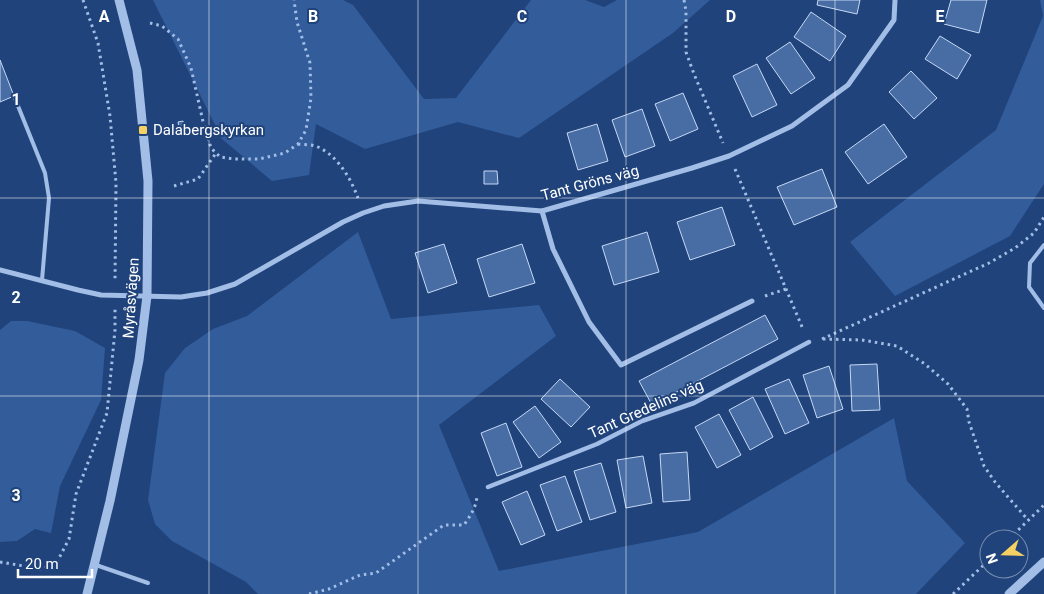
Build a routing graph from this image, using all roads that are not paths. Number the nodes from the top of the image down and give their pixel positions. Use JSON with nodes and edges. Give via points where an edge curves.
{"nodes":[{"id":1,"x":119,"y":0,"type":"edge"},
{"id":2,"x":895,"y":0,"type":"edge"},
{"id":3,"x":14,"y":96,"type":"dead end"},
{"id":4,"x":542,"y":211,"type":"junction"},
{"id":5,"x":1044,"y":245,"type":"edge"},
{"id":6,"x":0,"y":270,"type":"edge"},
{"id":7,"x":42,"y":280,"type":"junction"},
{"id":8,"x":147,"y":296,"type":"junction"},
{"id":9,"x":752,"y":301,"type":"road end"},
{"id":10,"x":1044,"y":308,"type":"edge"},
{"id":11,"x":809,"y":342,"type":"road end"},
{"id":12,"x":488,"y":487,"type":"road end"},
{"id":13,"x":1044,"y":562,"type":"edge"},
{"id":14,"x":94,"y":564,"type":"junction"},
{"id":15,"x":148,"y":583,"type":"dead end"},
{"id":16,"x":87,"y":594,"type":"edge"},
{"id":17,"x":1009,"y":594,"type":"edge"}],
"edges":[{"from":1,"to":8,"type":"street","name":"Myråsvägen","via":[[137,70],[148,181]]},
{"from":2,"to":4,"type":"street","name":"Tant Gröns väg","via":[[894,20],[848,85],[792,126],[729,156]]},
{"from":3,"to":7,"type":"lane","via":[[44,173],[49,198]]},
{"from":4,"to":8,"type":"street","name":"Tant Gröns väg","via":[[418,201],[384,206],[343,222],[235,284],[181,297]]},
{"from":4,"to":9,"type":"street","via":[[553,249],[589,322],[621,365]]},
{"from":5,"to":10,"type":"lane","via":[[1030,263],[1029,287]]},
{"from":6,"to":7,"type":"street","name":"Tant Gröns väg"},
{"from":7,"to":8,"type":"street","name":"Tant Gröns väg","via":[[101,295]]},
{"from":8,"to":14,"type":"street","name":"Myråsvägen","via":[[140,360]]},
{"from":11,"to":12,"type":"street","name":"Tant Gredelins väg","via":[[694,403],[642,421],[597,444]]},
{"from":13,"to":17,"type":"street"},
{"from":14,"to":15,"type":"lane"},
{"from":14,"to":16,"type":"street","name":"Myråsvägen"}]}
